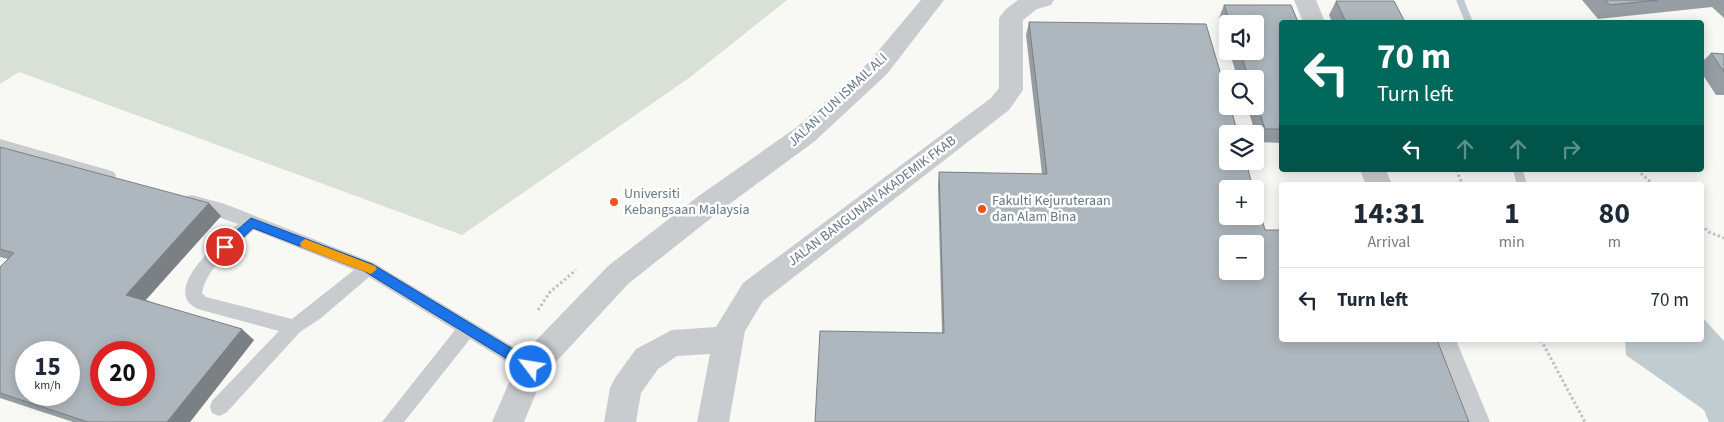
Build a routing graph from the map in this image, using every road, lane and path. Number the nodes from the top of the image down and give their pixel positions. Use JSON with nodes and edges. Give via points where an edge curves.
{"nodes":[{"id":1,"x":933,"y":0,"type":"edge"},
{"id":2,"x":1043,"y":0,"type":"edge"},
{"id":3,"x":1305,"y":0,"type":"edge"},
{"id":4,"x":1313,"y":20,"type":"edge"},
{"id":5,"x":0,"y":145,"type":"edge"},
{"id":6,"x":1639,"y":172,"type":"edge"},
{"id":7,"x":124,"y":181,"type":"edge"},
{"id":8,"x":1651,"y":182,"type":"edge"},
{"id":9,"x":181,"y":198,"type":"edge"},
{"id":10,"x":251,"y":222,"type":"junction"},
{"id":11,"x":1704,"y":228,"type":"edge"},
{"id":12,"x":1724,"y":238,"type":"edge"},
{"id":13,"x":368,"y":268,"type":"junction"},
{"id":14,"x":294,"y":327,"type":"junction"},
{"id":15,"x":466,"y":329,"type":"junction"},
{"id":16,"x":728,"y":339,"type":"junction"},
{"id":17,"x":1442,"y":342,"type":"edge"},
{"id":18,"x":1542,"y":342,"type":"edge"},
{"id":19,"x":531,"y":367,"type":"junction"},
{"id":20,"x":219,"y":407,"type":"dead end"},
{"id":21,"x":392,"y":422,"type":"edge"},
{"id":22,"x":508,"y":422,"type":"edge"},
{"id":23,"x":620,"y":422,"type":"edge"},
{"id":24,"x":713,"y":422,"type":"edge"},
{"id":25,"x":1474,"y":422,"type":"edge"},
{"id":26,"x":1585,"y":422,"type":"edge"}],
"edges":[{"from":1,"to":19,"type":"street","name":"JALAN TUN ISMAIL ALI","via":[[878,68],[806,134],[618,275]]},
{"from":2,"to":16,"type":"street","name":"JALAN BANGUNAN AKADEMIK FKAB","via":[[1032,1],[1011,18],[1011,90],[1000,104],[753,292],[730,328]]},
{"from":3,"to":4,"type":"street"},
{"from":5,"to":7,"type":"lane"},
{"from":6,"to":8,"type":"path"},
{"from":9,"to":10,"type":"lane"},
{"from":10,"to":13,"type":"lane"},
{"from":10,"to":14,"type":"lane","via":[[200,273],[193,295],[201,303]]},
{"from":11,"to":12,"type":"path"},
{"from":13,"to":14,"type":"lane"},
{"from":13,"to":15,"type":"lane"},
{"from":14,"to":20,"type":"lane"},
{"from":15,"to":19,"type":"lane"},
{"from":15,"to":21,"type":"lane"},
{"from":16,"to":23,"type":"street","via":[[672,342],[647,359],[626,388]]},
{"from":16,"to":24,"type":"street","name":"JALAN BANGUNAN AKADEMIK FKAB"},
{"from":17,"to":25,"type":"street"},
{"from":18,"to":26,"type":"path"},
{"from":19,"to":22,"type":"street","name":"JALAN TUN ISMAIL ALI"}]}
